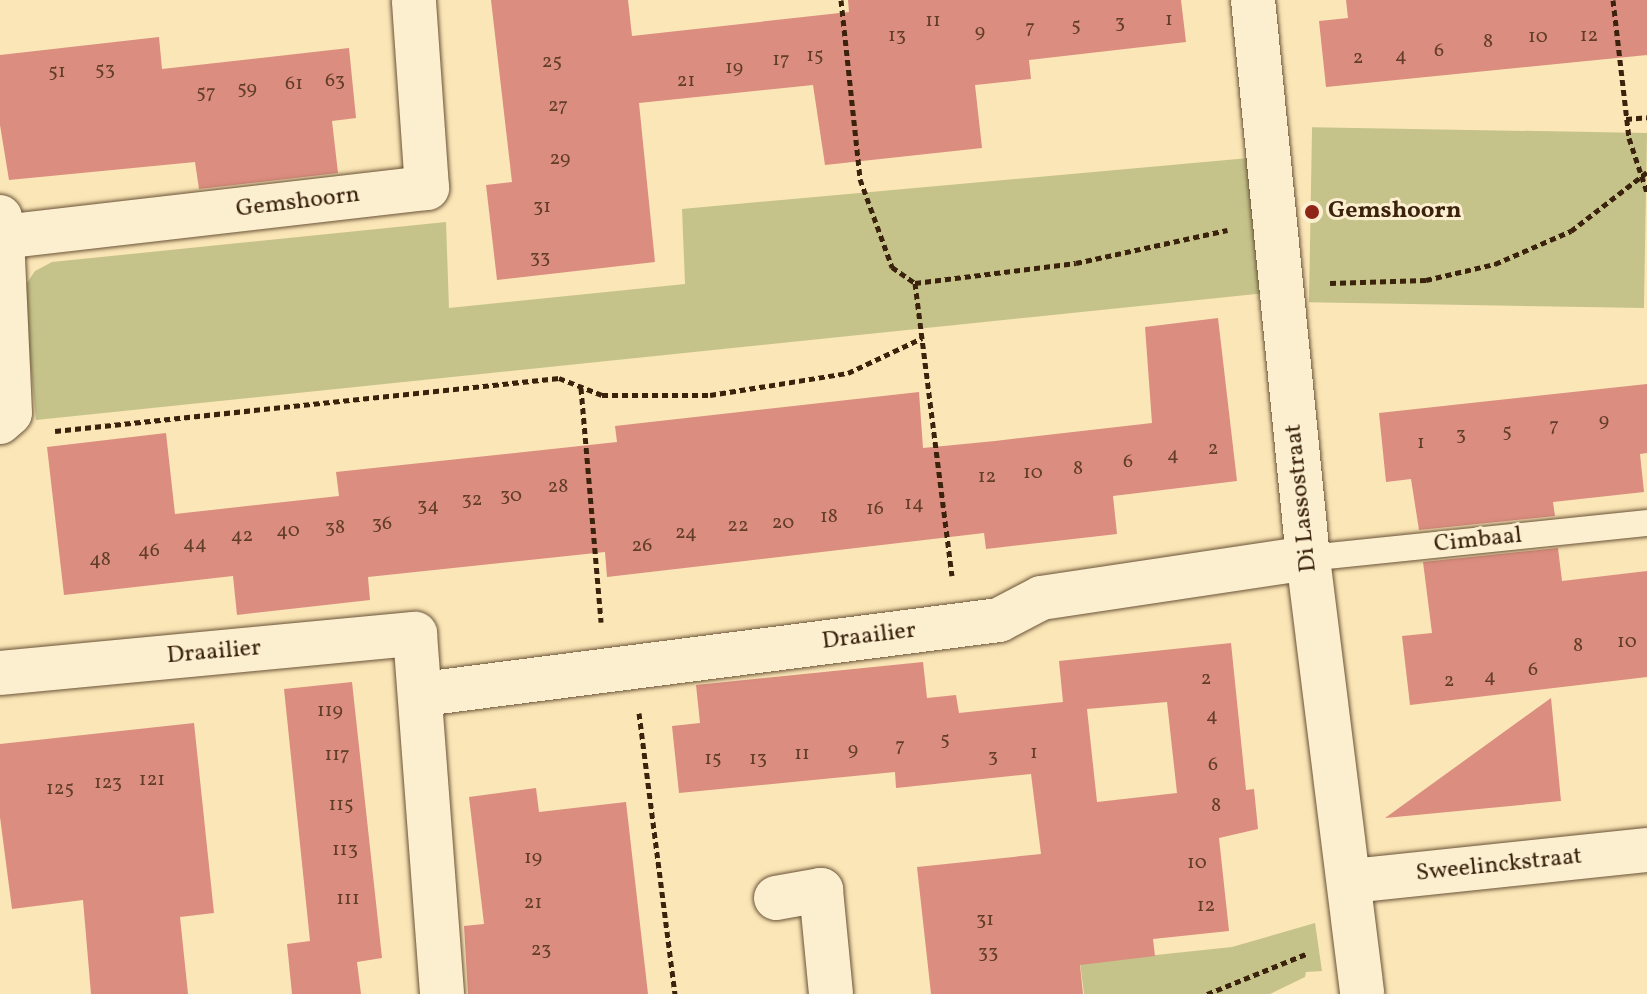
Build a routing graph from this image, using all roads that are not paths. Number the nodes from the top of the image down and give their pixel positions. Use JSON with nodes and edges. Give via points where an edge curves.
{"nodes":[{"id":1,"x":414,"y":0,"type":"edge"},
{"id":2,"x":1253,"y":0,"type":"edge"},
{"id":3,"x":1,"y":227,"type":"edge"},
{"id":4,"x":0,"y":422,"type":"edge"},
{"id":5,"x":1647,"y":523,"type":"edge"},
{"id":6,"x":1308,"y":558,"type":"junction"},
{"id":7,"x":0,"y":673,"type":"edge"},
{"id":8,"x":423,"y":694,"type":"junction"},
{"id":9,"x":1647,"y":850,"type":"edge"},
{"id":10,"x":1351,"y":881,"type":"junction"},
{"id":11,"x":776,"y":898,"type":"dead end"},
{"id":12,"x":442,"y":994,"type":"edge"},
{"id":13,"x":831,"y":994,"type":"edge"},
{"id":14,"x":1362,"y":994,"type":"edge"}],
"edges":[{"from":1,"to":3,"type":"street","name":"Gemshoorn","via":[[427,188]]},
{"from":2,"to":6,"type":"street","name":"Di Lassostraat"},
{"from":3,"to":4,"type":"street","via":[[10,413]]},
{"from":5,"to":6,"type":"lane","name":"Cimbaal"},
{"from":6,"to":8,"type":"street","name":"Draailier","via":[[1041,598],[999,620]]},
{"from":6,"to":10,"type":"street","name":"Di Lassostraat"},
{"from":7,"to":8,"type":"street","name":"Draailier","via":[[415,634]]},
{"from":8,"to":12,"type":"street","name":"Draailier"},
{"from":9,"to":10,"type":"street","name":"Sweelinckstraat"},
{"from":10,"to":14,"type":"street","name":"Di Lassostraat"},
{"from":11,"to":13,"type":"street","via":[[821,890]]}]}
